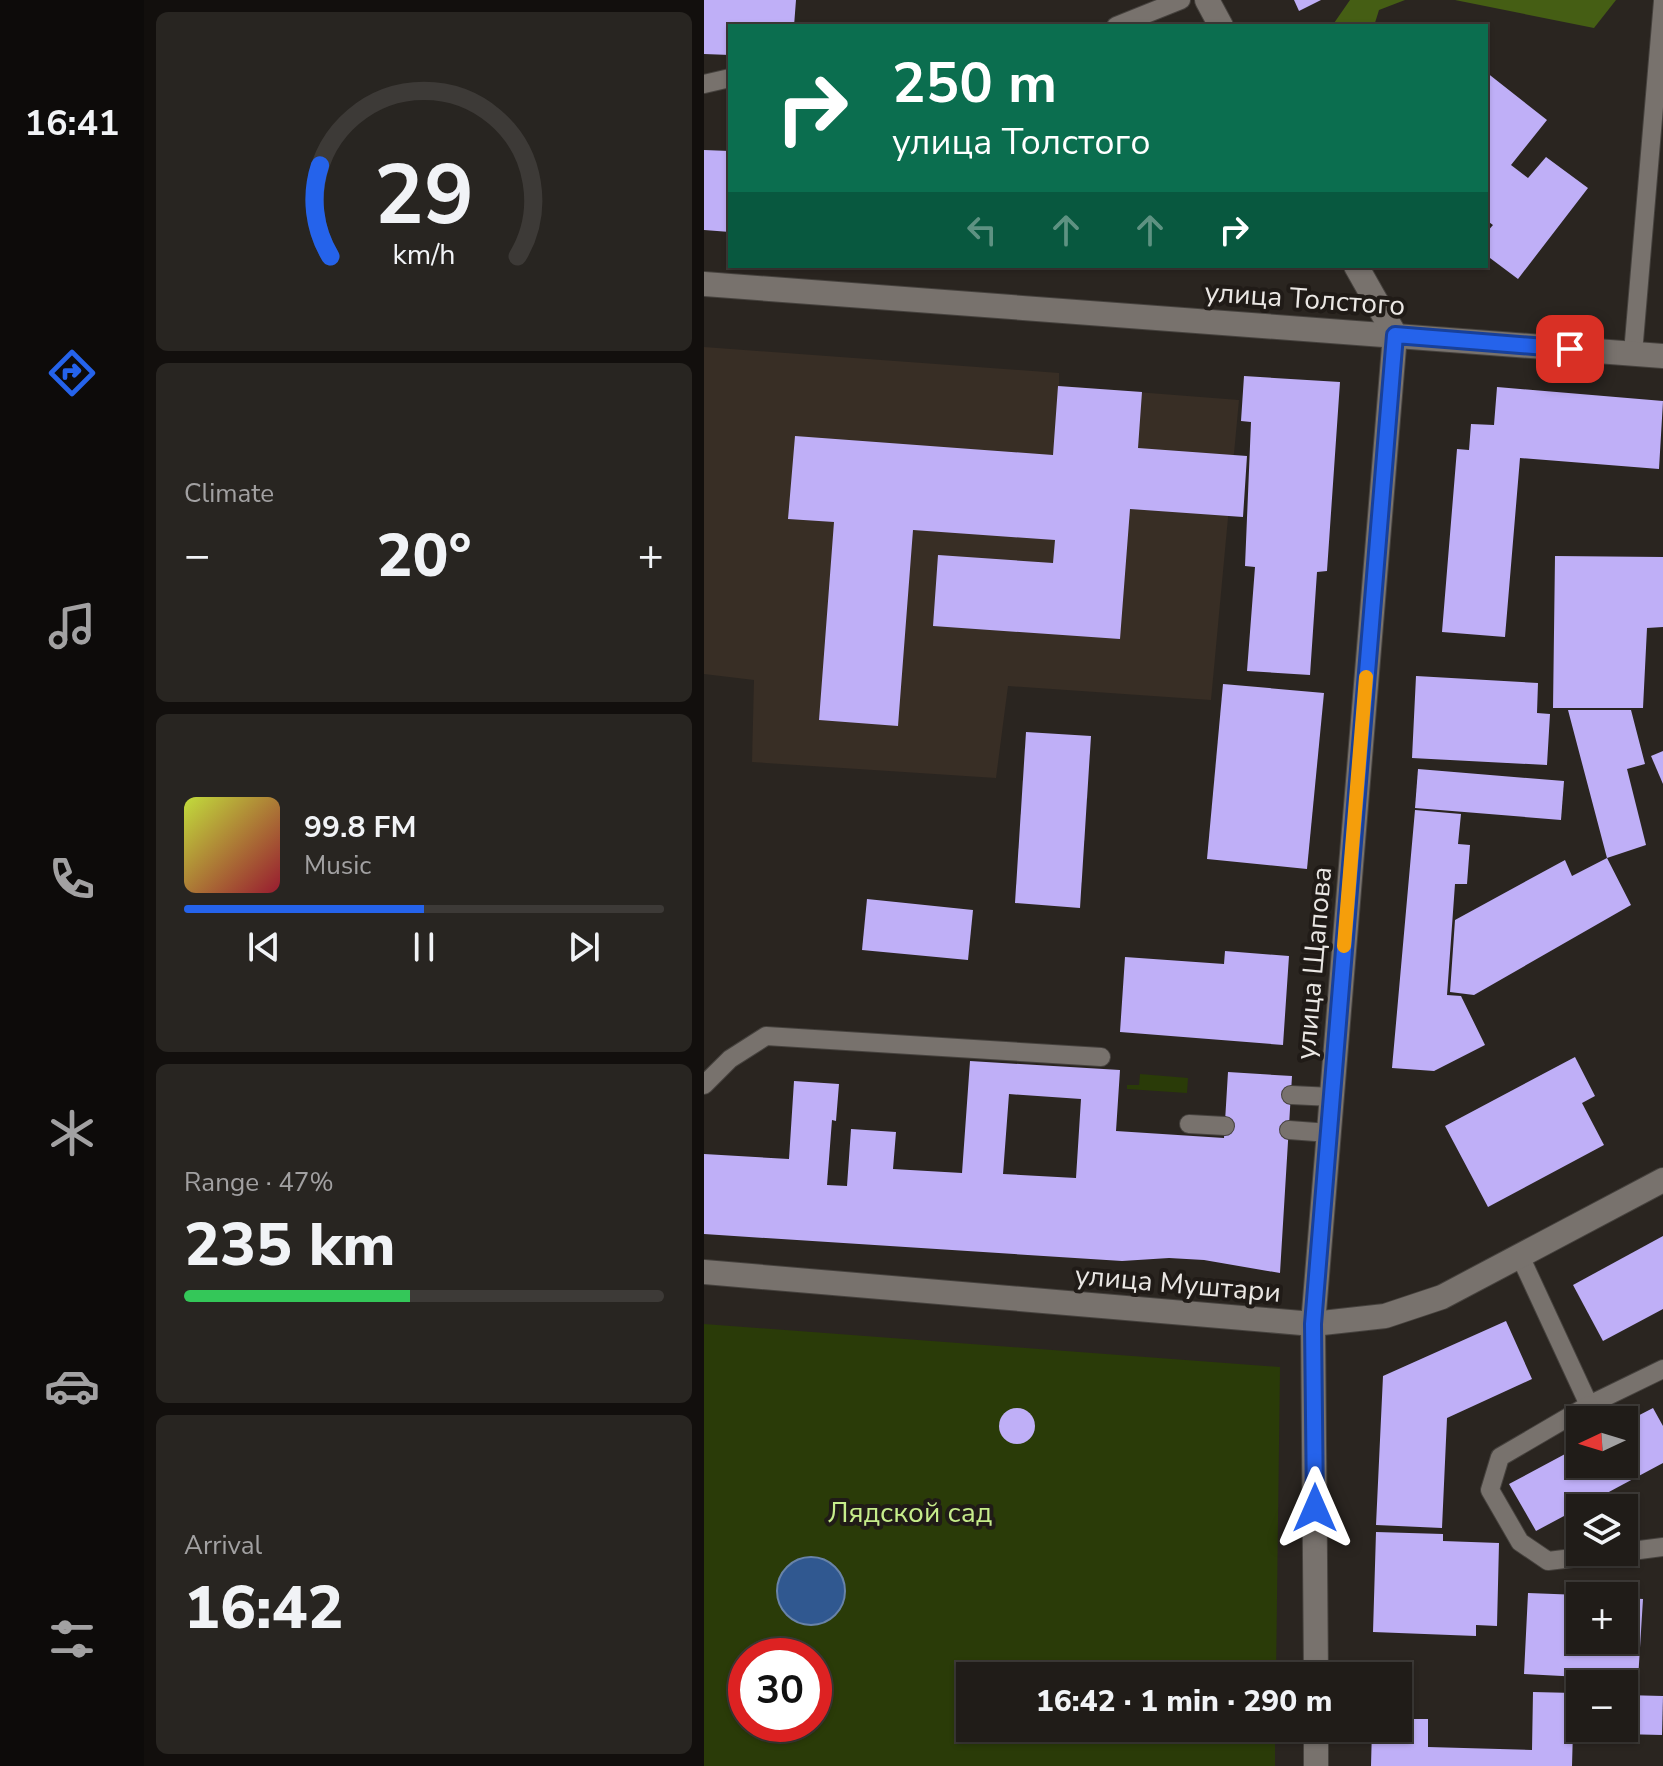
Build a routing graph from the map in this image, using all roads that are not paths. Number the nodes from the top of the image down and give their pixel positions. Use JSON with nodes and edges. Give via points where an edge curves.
{"nodes":[{"id":1,"x":1181,"y":0,"type":"edge"},
{"id":2,"x":1207,"y":0,"type":"edge"},
{"id":3,"x":1663,"y":1,"type":"edge"},
{"id":4,"x":1121,"y":24,"type":"edge"},
{"id":5,"x":1220,"y":24,"type":"edge"},
{"id":6,"x":1661,"y":52,"type":"edge"},
{"id":7,"x":728,"y":78,"type":"edge"},
{"id":8,"x":704,"y":84,"type":"edge"},
{"id":9,"x":1357,"y":268,"type":"edge"},
{"id":10,"x":704,"y":284,"type":"edge"},
{"id":11,"x":1395,"y":335,"type":"junction"},
{"id":12,"x":1633,"y":353,"type":"junction"},
{"id":13,"x":1663,"y":356,"type":"edge"},
{"id":14,"x":1101,"y":1057,"type":"dead end"},
{"id":15,"x":704,"y":1085,"type":"edge"},
{"id":16,"x":1291,"y":1095,"type":"dead end"},
{"id":17,"x":1332,"y":1097,"type":"junction"},
{"id":18,"x":1189,"y":1124,"type":"dead end"},
{"id":19,"x":1225,"y":1126,"type":"dead end"},
{"id":20,"x":1289,"y":1130,"type":"dead end"},
{"id":21,"x":1329,"y":1133,"type":"junction"},
{"id":22,"x":1663,"y":1180,"type":"edge"},
{"id":23,"x":1520,"y":1256,"type":"junction"},
{"id":24,"x":704,"y":1272,"type":"edge"},
{"id":25,"x":1313,"y":1324,"type":"junction"},
{"id":26,"x":1663,"y":1369,"type":"edge"},
{"id":27,"x":1589,"y":1405,"type":"junction"},
{"id":28,"x":1663,"y":1547,"type":"edge"},
{"id":29,"x":1638,"y":1550,"type":"edge"},
{"id":30,"x":1566,"y":1559,"type":"edge"},
{"id":31,"x":1316,"y":1662,"type":"edge"},
{"id":32,"x":1316,"y":1742,"type":"edge"},
{"id":33,"x":1316,"y":1766,"type":"edge"}],
"edges":[{"from":1,"to":4,"type":"lane"},
{"from":2,"to":5,"type":"street"},
{"from":3,"to":6,"type":"lane"},
{"from":6,"to":12,"type":"lane"},
{"from":7,"to":8,"type":"lane"},
{"from":9,"to":11,"type":"street"},
{"from":10,"to":11,"type":"street","name":"улица Толстого"},
{"from":11,"to":12,"type":"street","name":"улица Толстого"},
{"from":11,"to":17,"type":"street","name":"улица Щапова"},
{"from":12,"to":13,"type":"street","name":"улица Толстого"},
{"from":14,"to":15,"type":"lane","via":[[766,1036],[730,1059]]},
{"from":16,"to":17,"type":"lane"},
{"from":17,"to":21,"type":"street","name":"улица Щапова"},
{"from":18,"to":19,"type":"lane"},
{"from":20,"to":21,"type":"lane"},
{"from":21,"to":25,"type":"street","name":"улица Щапова"},
{"from":22,"to":23,"type":"street","name":"улица Муштари"},
{"from":23,"to":25,"type":"street","name":"улица Муштари","via":[[1415,1307],[1352,1322]]},
{"from":23,"to":27,"type":"lane"},
{"from":24,"to":25,"type":"street","name":"улица Муштари"},
{"from":25,"to":31,"type":"street","name":"улица Щапова"},
{"from":26,"to":27,"type":"lane"},
{"from":27,"to":30,"type":"lane","via":[[1500,1457],[1490,1490],[1520,1542],[1548,1561]]},
{"from":28,"to":29,"type":"lane"},
{"from":32,"to":33,"type":"street"}]}
